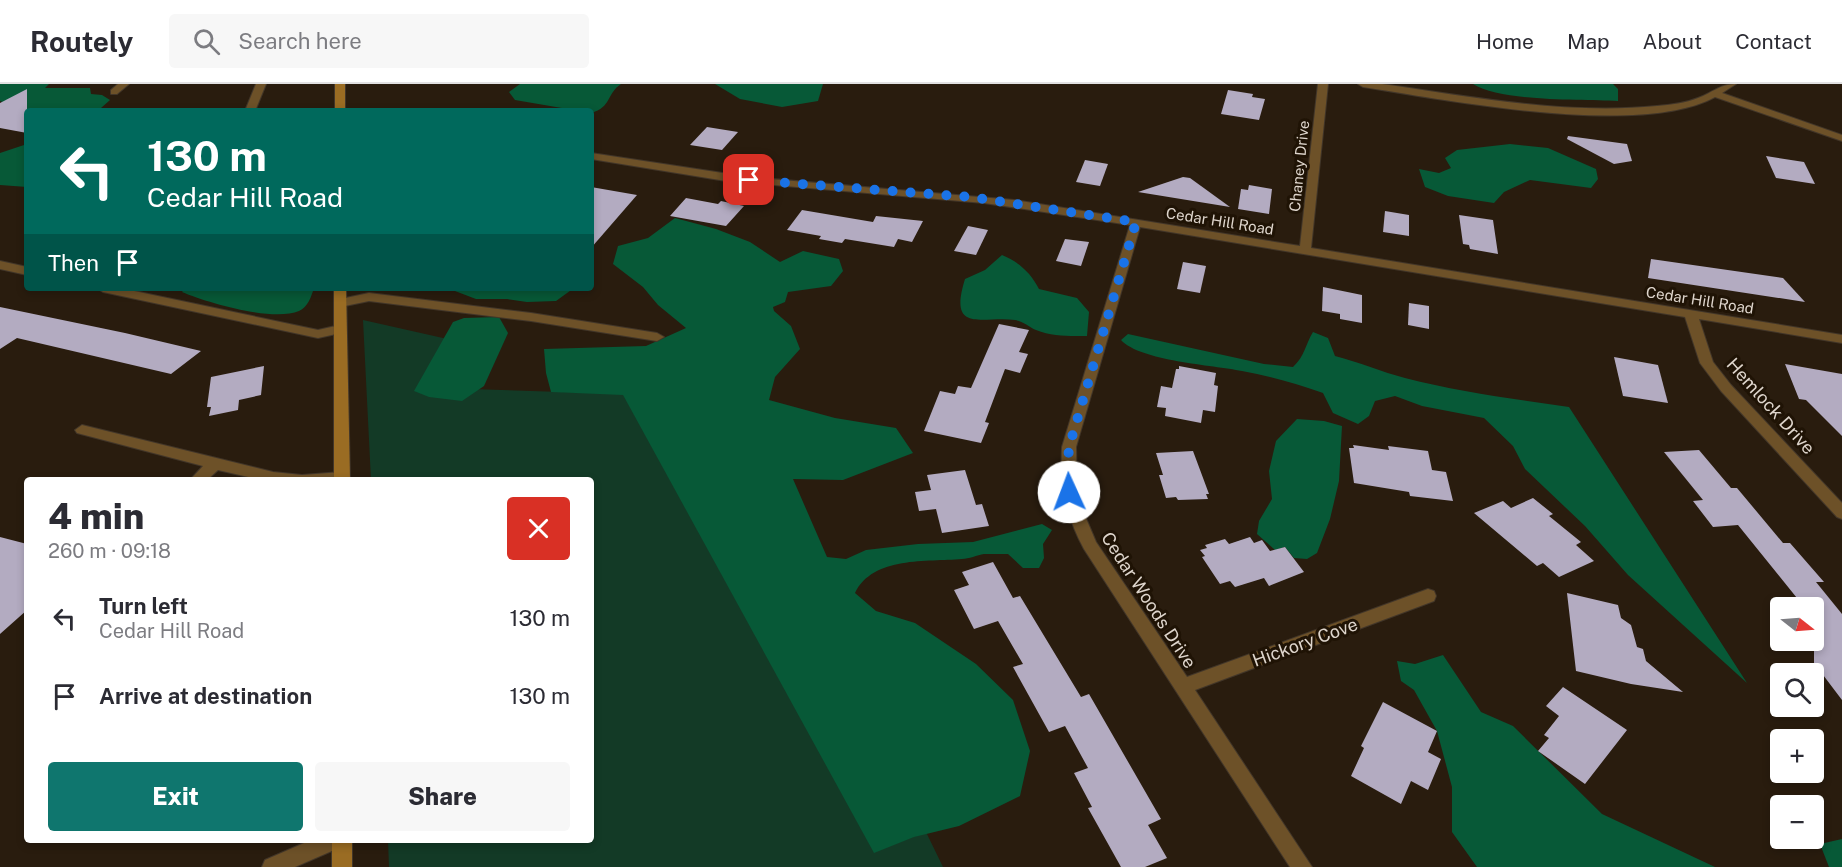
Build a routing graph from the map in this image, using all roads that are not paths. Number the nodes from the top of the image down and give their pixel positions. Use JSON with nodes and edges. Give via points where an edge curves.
{"nodes":[{"id":1,"x":124,"y":84,"type":"edge"},
{"id":2,"x":261,"y":84,"type":"edge"},
{"id":3,"x":340,"y":84,"type":"edge"},
{"id":4,"x":1323,"y":84,"type":"edge"},
{"id":5,"x":1363,"y":84,"type":"edge"},
{"id":6,"x":1731,"y":84,"type":"edge"},
{"id":7,"x":114,"y":92,"type":"dead end"},
{"id":8,"x":1719,"y":95,"type":"junction"},
{"id":9,"x":251,"y":108,"type":"edge"},
{"id":10,"x":340,"y":108,"type":"edge"},
{"id":11,"x":1842,"y":138,"type":"edge"},
{"id":12,"x":594,"y":157,"type":"edge"},
{"id":13,"x":1136,"y":222,"type":"junction"},
{"id":14,"x":1305,"y":251,"type":"junction"},
{"id":15,"x":0,"y":266,"type":"edge"},
{"id":16,"x":24,"y":270,"type":"edge"},
{"id":17,"x":117,"y":291,"type":"edge"},
{"id":18,"x":340,"y":291,"type":"edge"},
{"id":19,"x":340,"y":303,"type":"junction"},
{"id":20,"x":1690,"y":313,"type":"junction"},
{"id":21,"x":340,"y":329,"type":"junction"},
{"id":22,"x":657,"y":337,"type":"dead end"},
{"id":23,"x":1842,"y":339,"type":"edge"},
{"id":24,"x":82,"y":430,"type":"dead end"},
{"id":25,"x":215,"y":464,"type":"junction"},
{"id":26,"x":201,"y":477,"type":"edge"},
{"id":27,"x":273,"y":477,"type":"edge"},
{"id":28,"x":342,"y":477,"type":"edge"},
{"id":29,"x":1842,"y":513,"type":"edge"},
{"id":30,"x":1428,"y":596,"type":"dead end"},
{"id":31,"x":1182,"y":687,"type":"junction"},
{"id":32,"x":327,"y":843,"type":"edge"},
{"id":33,"x":342,"y":843,"type":"edge"},
{"id":34,"x":272,"y":867,"type":"edge"},
{"id":35,"x":342,"y":867,"type":"edge"},
{"id":36,"x":1302,"y":867,"type":"edge"}],
"edges":[{"from":1,"to":7,"type":"street"},
{"from":2,"to":9,"type":"street"},
{"from":3,"to":10,"type":"main road"},
{"from":4,"to":14,"type":"street","name":"Chaney Drive"},
{"from":5,"to":8,"type":"street","via":[[1597,112],[1653,110]]},
{"from":6,"to":8,"type":"street"},
{"from":8,"to":11,"type":"street"},
{"from":12,"to":13,"type":"street","name":"Cedar Hill Road","via":[[689,173],[978,198]]},
{"from":13,"to":14,"type":"street","name":"Cedar Hill Road"},
{"from":13,"to":31,"type":"street","name":"Cedar Woods Drive","via":[[1076,421],[1067,476],[1073,508],[1089,545]]},
{"from":14,"to":20,"type":"street","name":"Cedar Hill Road"},
{"from":15,"to":16,"type":"street"},
{"from":17,"to":21,"type":"street","via":[[318,334]]},
{"from":18,"to":19,"type":"main road"},
{"from":19,"to":21,"type":"main road"},
{"from":19,"to":22,"type":"street","via":[[369,297]]},
{"from":20,"to":23,"type":"street","name":"Cedar Hill Road"},
{"from":20,"to":29,"type":"street","name":"Hemlock Drive","via":[[1700,347],[1713,371]]},
{"from":21,"to":28,"type":"main road"},
{"from":24,"to":25,"type":"street"},
{"from":25,"to":26,"type":"street"},
{"from":25,"to":27,"type":"street"},
{"from":30,"to":31,"type":"street","name":"Hickory Cove"},
{"from":31,"to":36,"type":"street","name":"Cedar Woods Drive"},
{"from":32,"to":34,"type":"street"},
{"from":33,"to":35,"type":"main road"}]}
